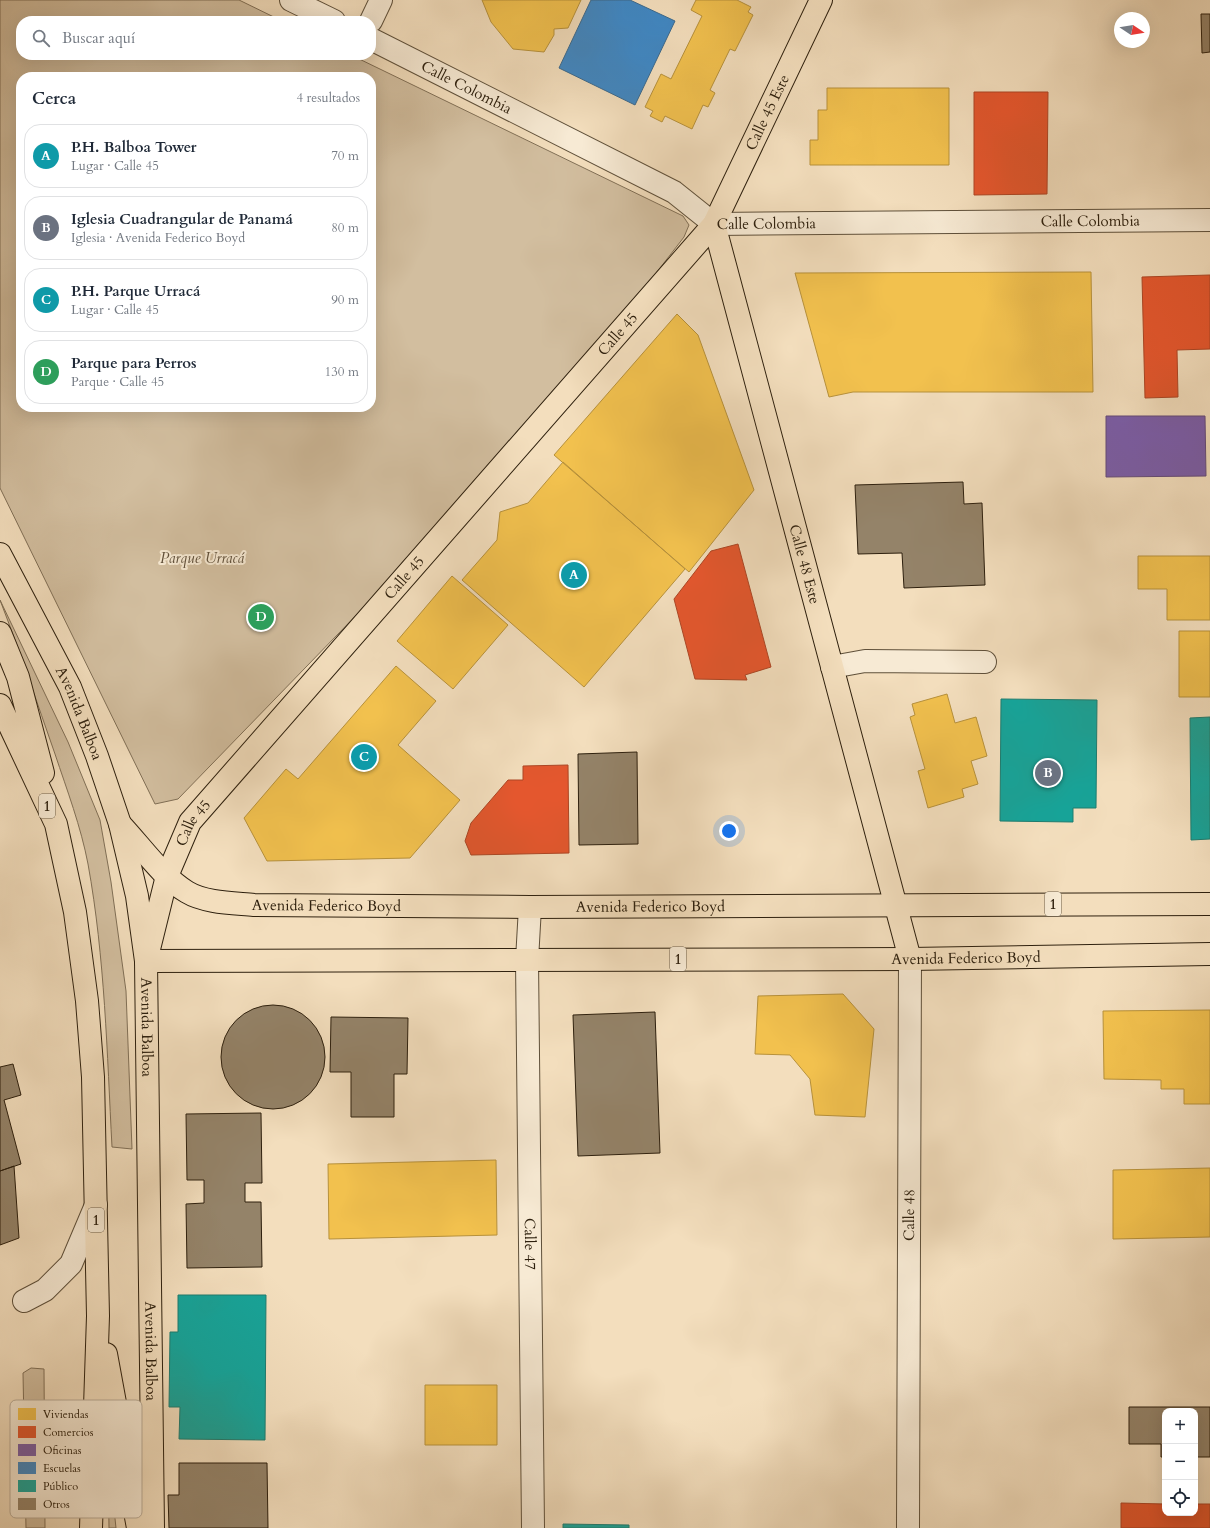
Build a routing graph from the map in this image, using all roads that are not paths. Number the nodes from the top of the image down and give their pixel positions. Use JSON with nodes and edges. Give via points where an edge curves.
{"nodes":[{"id":1,"x":291,"y":0,"type":"edge"},
{"id":2,"x":381,"y":0,"type":"edge"},
{"id":3,"x":821,"y":0,"type":"edge"},
{"id":4,"x":324,"y":16,"type":"edge"},
{"id":5,"x":373,"y":16,"type":"edge"},
{"id":6,"x":376,"y":42,"type":"edge"},
{"id":7,"x":1210,"y":220,"type":"edge"},
{"id":8,"x":714,"y":224,"type":"junction"},
{"id":9,"x":0,"y":554,"type":"edge"},
{"id":10,"x":0,"y":633,"type":"edge"},
{"id":11,"x":985,"y":662,"type":"dead end"},
{"id":12,"x":832,"y":666,"type":"junction"},
{"id":13,"x":0,"y":705,"type":"edge"},
{"id":14,"x":56,"y":824,"type":"junction"},
{"id":15,"x":120,"y":824,"type":"junction"},
{"id":16,"x":167,"y":876,"type":"junction"},
{"id":17,"x":1210,"y":904,"type":"edge"},
{"id":18,"x":896,"y":905,"type":"junction"},
{"id":19,"x":530,"y":907,"type":"junction"},
{"id":20,"x":1210,"y":954,"type":"edge"},
{"id":21,"x":910,"y":959,"type":"junction"},
{"id":22,"x":146,"y":960,"type":"junction"},
{"id":23,"x":527,"y":960,"type":"junction"},
{"id":24,"x":96,"y":1205,"type":"junction"},
{"id":25,"x":24,"y":1301,"type":"dead end"},
{"id":26,"x":98,"y":1316,"type":"junction"},
{"id":27,"x":95,"y":1400,"type":"edge"},
{"id":28,"x":114,"y":1400,"type":"edge"},
{"id":29,"x":91,"y":1518,"type":"edge"},
{"id":30,"x":136,"y":1518,"type":"edge"},
{"id":31,"x":91,"y":1528,"type":"edge"},
{"id":32,"x":138,"y":1528,"type":"edge"},
{"id":33,"x":154,"y":1528,"type":"edge"},
{"id":34,"x":533,"y":1528,"type":"edge"},
{"id":35,"x":908,"y":1528,"type":"edge"}],
"edges":[{"from":1,"to":4,"type":"street"},
{"from":2,"to":5,"type":"street"},
{"from":3,"to":8,"type":"main road","name":"Calle 45 Este"},
{"from":6,"to":8,"type":"street","name":"Calle Colombia","via":[[674,192]]},
{"from":7,"to":8,"type":"street","name":"Calle Colombia"},
{"from":8,"to":12,"type":"main road","name":"Calle 48 Este"},
{"from":8,"to":16,"type":"main road","name":"Calle 45","via":[[190,822]]},
{"from":9,"to":15,"type":"main road","name":"Avenida Balboa","number":"1","via":[[70,687]]},
{"from":10,"to":14,"type":"main road","via":[[18,677]]},
{"from":11,"to":12,"type":"street","via":[[865,661]]},
{"from":12,"to":18,"type":"main road","name":"Calle 48 Este"},
{"from":13,"to":14,"type":"main road","number":"1"},
{"from":14,"to":24,"type":"main road","number":"1","via":[[75,912],[86,1001],[93,1077]]},
{"from":15,"to":16,"type":"main road","name":"Avenida Federico Boyd","number":"1"},
{"from":15,"to":22,"type":"main road","name":"Avenida Balboa","via":[[137,896]]},
{"from":16,"to":19,"type":"main road","name":"Avenida Federico Boyd","number":"1","via":[[188,893],[219,902],[254,905]]},
{"from":16,"to":22,"type":"main road","name":"Calle 45"},
{"from":17,"to":18,"type":"main road","name":"Avenida Federico Boyd","number":"1"},
{"from":18,"to":19,"type":"main road","name":"Avenida Federico Boyd","number":"1"},
{"from":18,"to":21,"type":"main road","name":"Calle 48"},
{"from":19,"to":23,"type":"street","name":"Calle 47"},
{"from":20,"to":21,"type":"main road","name":"Avenida Federico Boyd","number":"1"},
{"from":21,"to":23,"type":"main road","name":"Avenida Federico Boyd","number":"1"},
{"from":21,"to":35,"type":"street","name":"Calle 48"},
{"from":22,"to":23,"type":"main road","name":"Avenida Federico Boyd","number":"1"},
{"from":22,"to":33,"type":"main road","name":"Avenida Balboa"},
{"from":23,"to":34,"type":"street","name":"Calle 47"},
{"from":24,"to":25,"type":"street","via":[[71,1264],[45,1290]]},
{"from":24,"to":26,"type":"main road","number":"1"},
{"from":26,"to":27,"type":"main road","number":"1"},
{"from":26,"to":28,"type":"main road"},
{"from":29,"to":31,"type":"main road","number":"1"},
{"from":30,"to":32,"type":"main road"}]}
